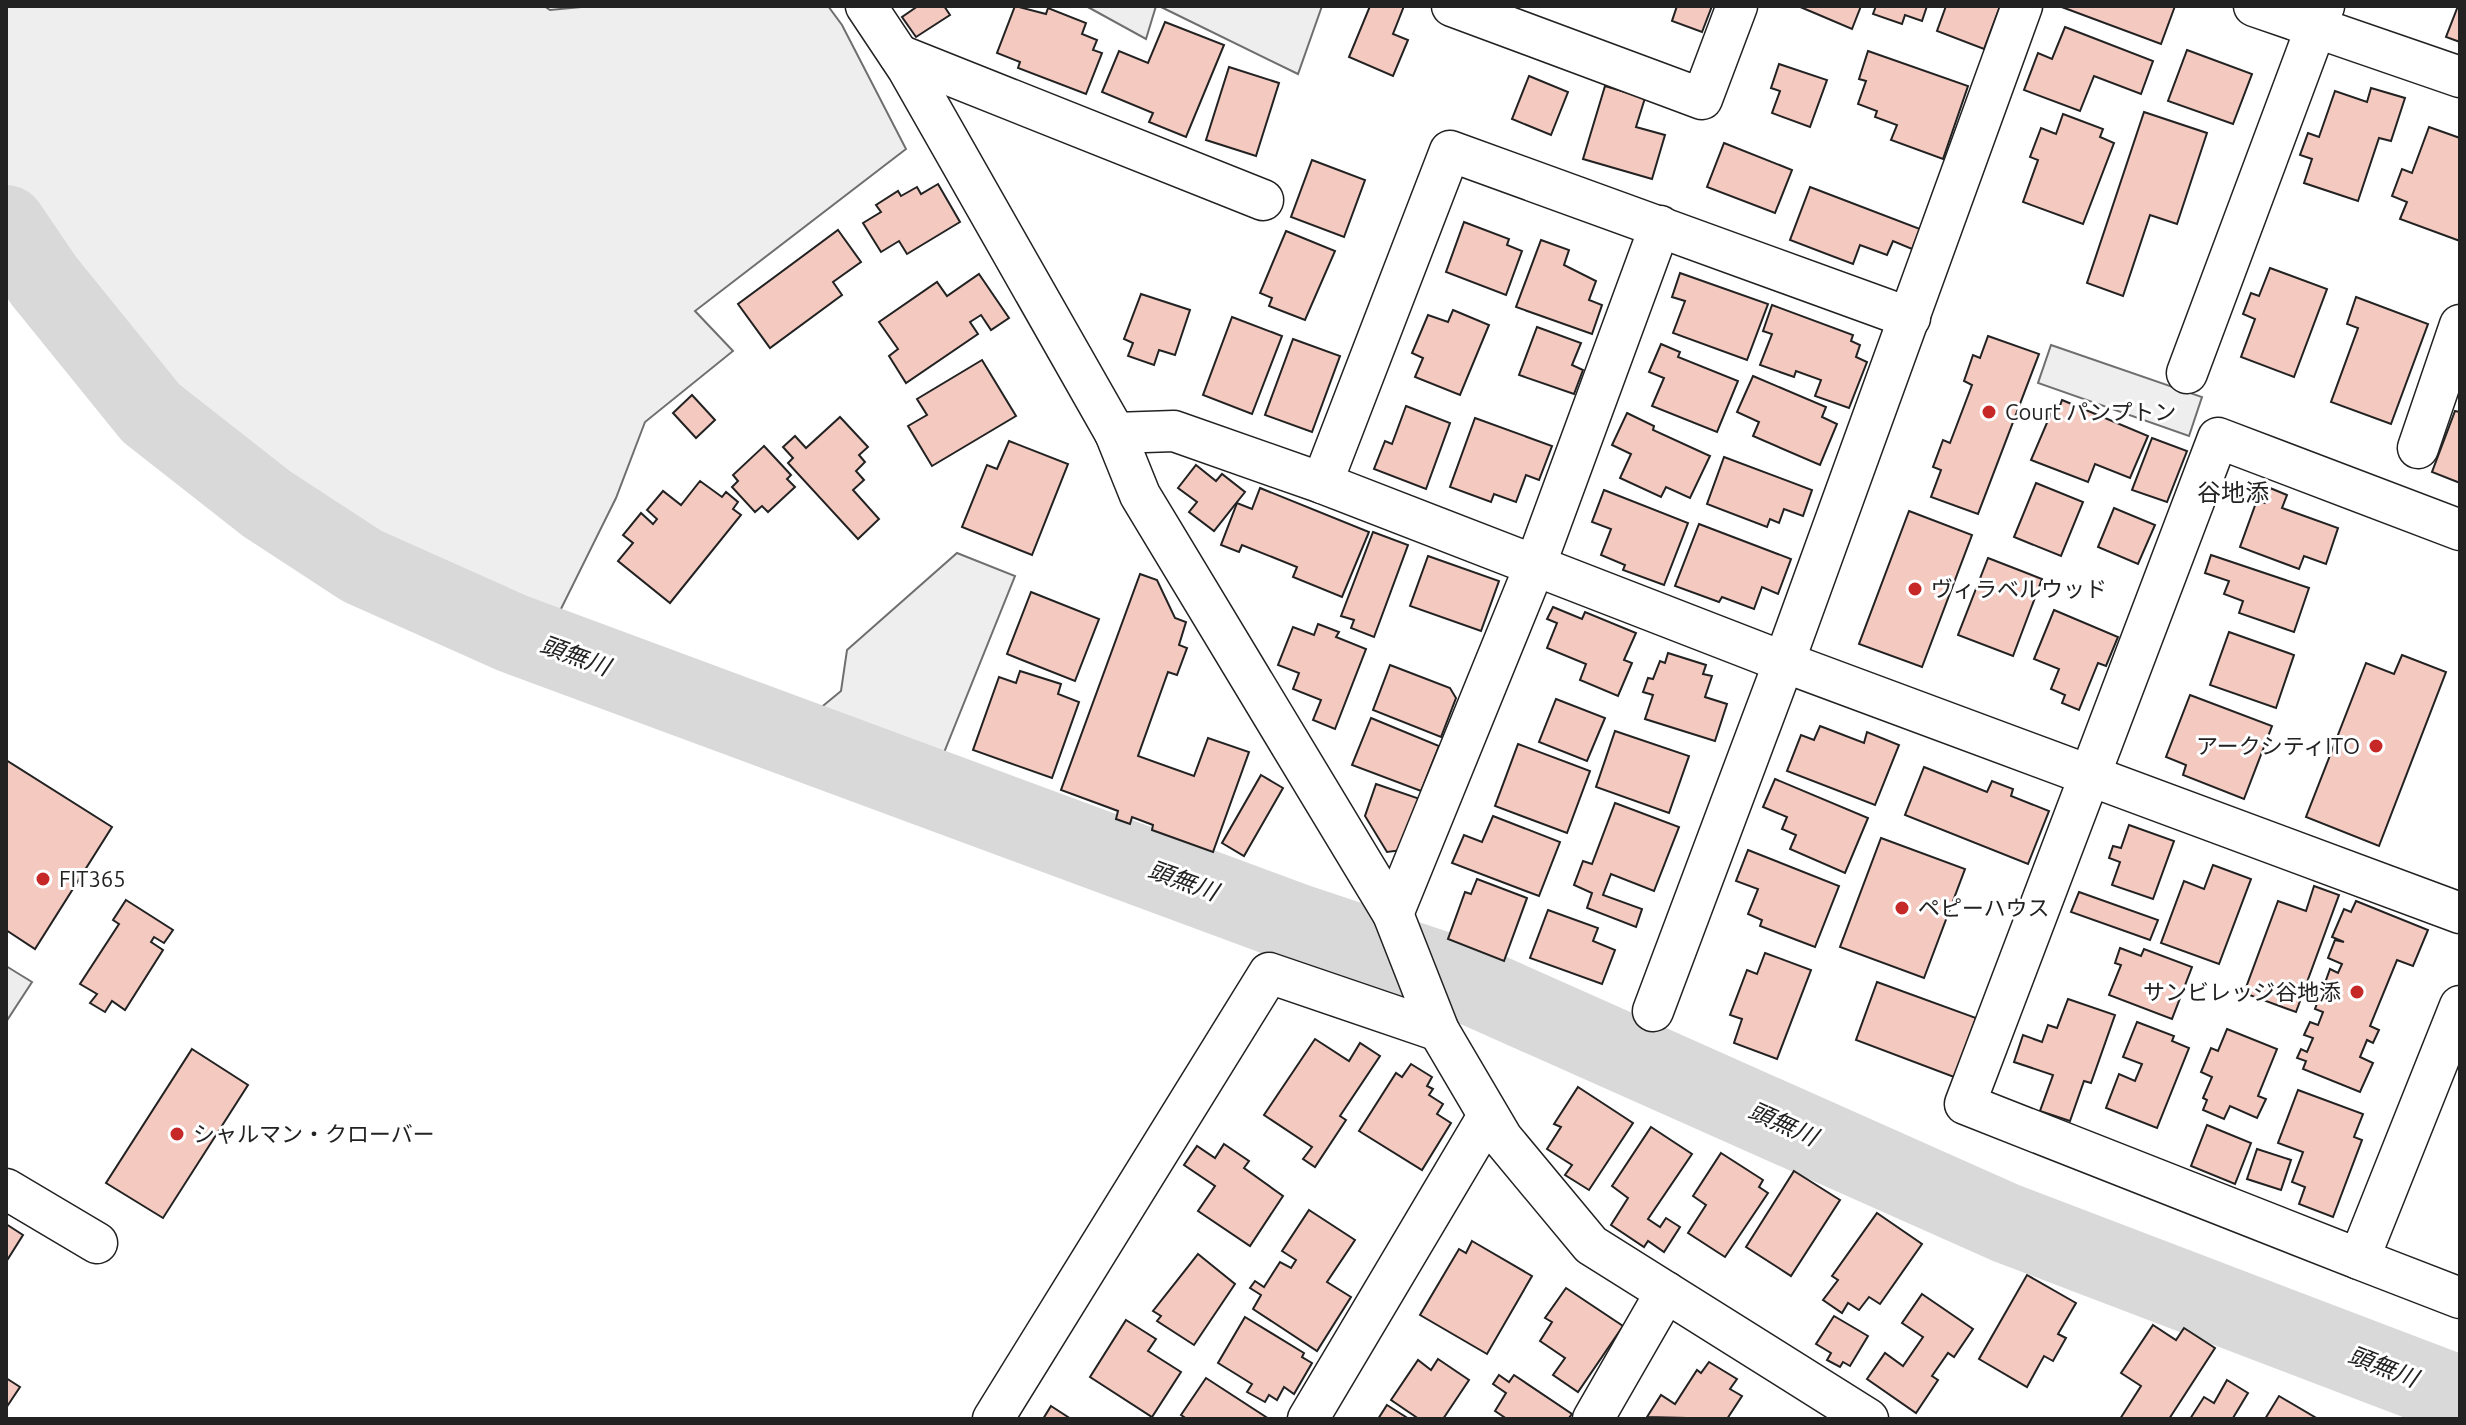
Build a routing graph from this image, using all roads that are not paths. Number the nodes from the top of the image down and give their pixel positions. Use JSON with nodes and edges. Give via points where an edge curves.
{"nodes":[{"id":1,"x":866,"y":6,"type":"edge"},
{"id":2,"x":1452,"y":6,"type":"edge"},
{"id":3,"x":1737,"y":6,"type":"edge"},
{"id":4,"x":2022,"y":6,"type":"edge"},
{"id":5,"x":2254,"y":6,"type":"edge"},
{"id":6,"x":2320,"y":17,"type":"edge"},
{"id":7,"x":899,"y":55,"type":"junction"},
{"id":8,"x":2460,"y":77,"type":"edge"},
{"id":9,"x":1263,"y":200,"type":"dead end"},
{"id":10,"x":1660,"y":226,"type":"junction"},
{"id":11,"x":1910,"y":318,"type":"junction"},
{"id":12,"x":2460,"y":325,"type":"edge"},
{"id":13,"x":2187,"y":373,"type":"dead end"},
{"id":14,"x":1115,"y":433,"type":"junction"},
{"id":15,"x":2418,"y":448,"type":"dead end"},
{"id":16,"x":1322,"y":483,"type":"junction"},
{"id":17,"x":2460,"y":530,"type":"edge"},
{"id":18,"x":1536,"y":563,"type":"junction"},
{"id":19,"x":1784,"y":662,"type":"junction"},
{"id":20,"x":2090,"y":775,"type":"junction"},
{"id":21,"x":2460,"y":913,"type":"edge"},
{"id":22,"x":1393,"y":914,"type":"junction"},
{"id":23,"x":2460,"y":1006,"type":"edge"},
{"id":24,"x":1653,"y":1011,"type":"dead end"},
{"id":25,"x":1439,"y":1031,"type":"junction"},
{"id":26,"x":1488,"y":1116,"type":"junction"},
{"id":27,"x":6,"y":1189,"type":"edge"},
{"id":28,"x":97,"y":1243,"type":"dead end"},
{"id":29,"x":2359,"y":1259,"type":"junction"},
{"id":30,"x":1666,"y":1292,"type":"junction"},
{"id":31,"x":2460,"y":1298,"type":"edge"},
{"id":32,"x":993,"y":1419,"type":"edge"},
{"id":33,"x":1308,"y":1419,"type":"edge"},
{"id":34,"x":1593,"y":1419,"type":"edge"},
{"id":35,"x":1868,"y":1419,"type":"edge"}],
"edges":[{"from":1,"to":7,"type":"street"},
{"from":2,"to":3,"type":"street","via":[[1702,99]]},
{"from":4,"to":11,"type":"street"},
{"from":5,"to":6,"type":"street"},
{"from":6,"to":8,"type":"street"},
{"from":6,"to":13,"type":"street"},
{"from":7,"to":9,"type":"street"},
{"from":7,"to":14,"type":"street"},
{"from":10,"to":11,"type":"street"},
{"from":10,"to":16,"type":"street","via":[[1450,151]]},
{"from":10,"to":18,"type":"street"},
{"from":11,"to":19,"type":"street"},
{"from":12,"to":15,"type":"street"},
{"from":14,"to":16,"type":"street","via":[[1174,431]]},
{"from":14,"to":22,"type":"street","via":[[1140,495]]},
{"from":16,"to":18,"type":"street"},
{"from":17,"to":20,"type":"street","via":[[2218,438]]},
{"from":18,"to":19,"type":"street"},
{"from":18,"to":22,"type":"street"},
{"from":19,"to":20,"type":"street"},
{"from":19,"to":24,"type":"street"},
{"from":20,"to":21,"type":"street"},
{"from":20,"to":29,"type":"street","via":[[1965,1104]]},
{"from":22,"to":25,"type":"street"},
{"from":23,"to":29,"type":"street"},
{"from":25,"to":26,"type":"street"},
{"from":25,"to":32,"type":"street","via":[[1269,973]]},
{"from":26,"to":30,"type":"street","via":[[1591,1245]]},
{"from":26,"to":33,"type":"street"},
{"from":27,"to":28,"type":"street"},
{"from":29,"to":31,"type":"street"},
{"from":30,"to":34,"type":"street"},
{"from":30,"to":35,"type":"street"}]}
